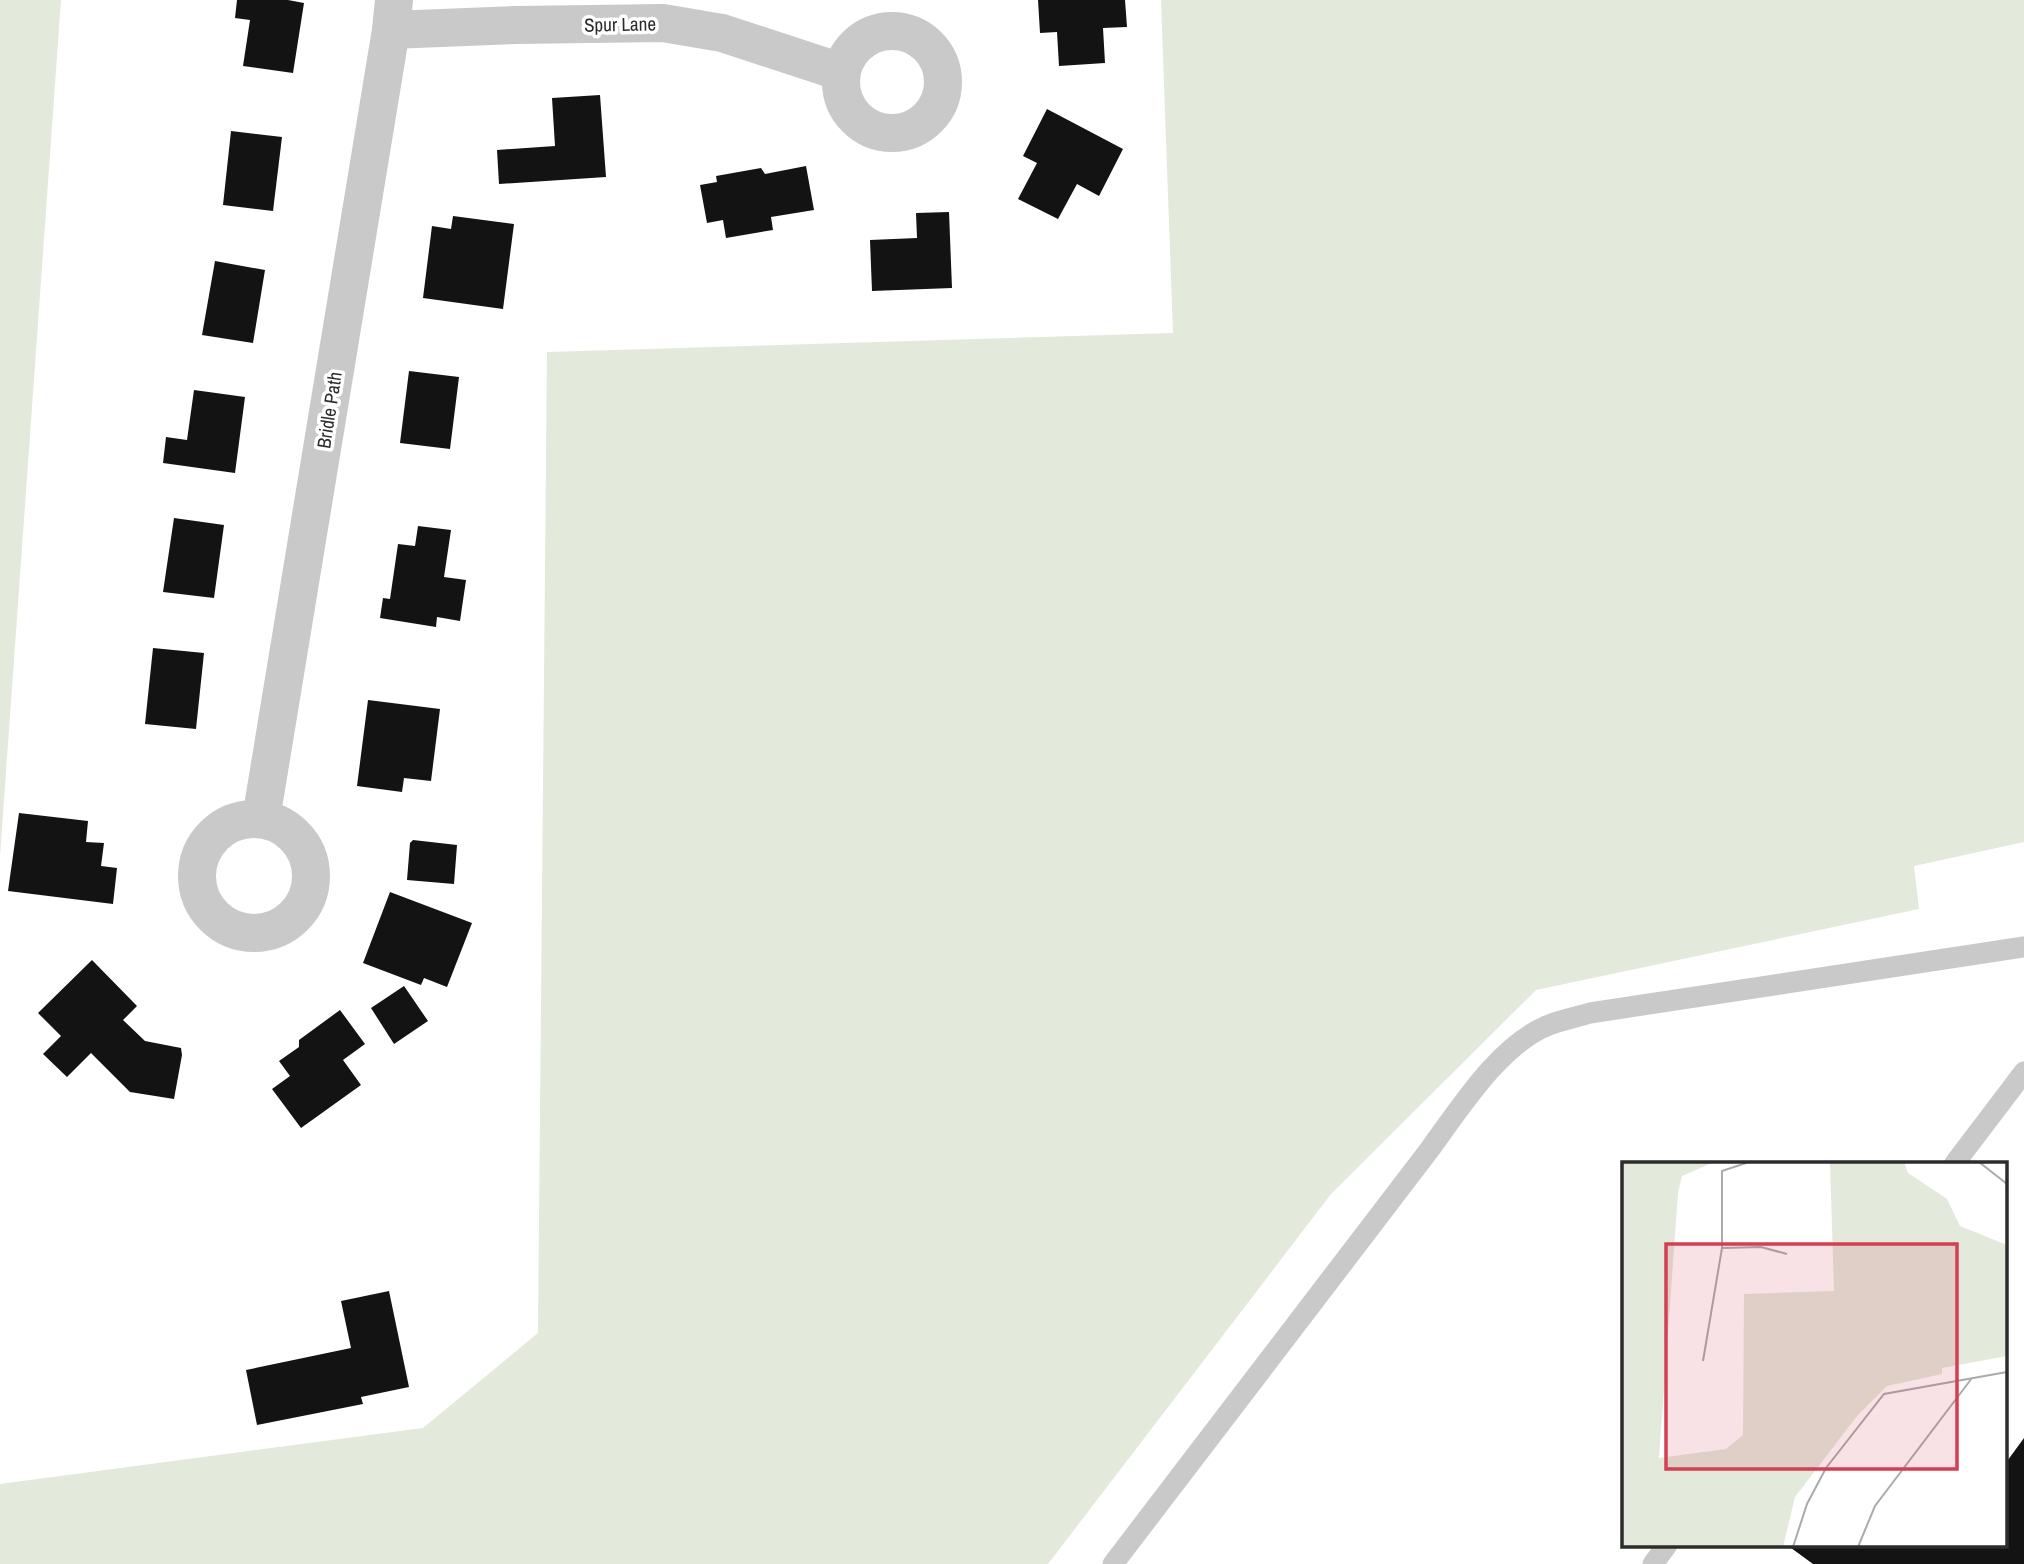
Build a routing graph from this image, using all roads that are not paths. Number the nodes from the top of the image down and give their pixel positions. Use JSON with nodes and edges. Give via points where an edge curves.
{"nodes":[{"id":1,"x":393,"y":15,"type":"edge"},
{"id":2,"x":841,"y":72,"type":"dead end"},
{"id":3,"x":261,"y":819,"type":"dead end"},
{"id":4,"x":2024,"y":947,"type":"edge"},
{"id":5,"x":2024,"y":1072,"type":"edge"},
{"id":6,"x":1956,"y":1162,"type":"edge"},
{"id":7,"x":1666,"y":1546,"type":"edge"},
{"id":8,"x":1113,"y":1564,"type":"edge"},
{"id":9,"x":1653,"y":1564,"type":"edge"}],
"edges":[{"from":1,"to":2,"type":"street","name":"Spur Lane","via":[[517,24],[663,23],[722,33]]},
{"from":1,"to":3,"type":"street","name":"Bridle Path"},
{"from":4,"to":8,"type":"lane","via":[[1590,1013],[1547,1025],[1514,1046],[1482,1079]]},
{"from":5,"to":6,"type":"lane"},
{"from":7,"to":9,"type":"lane"}]}
